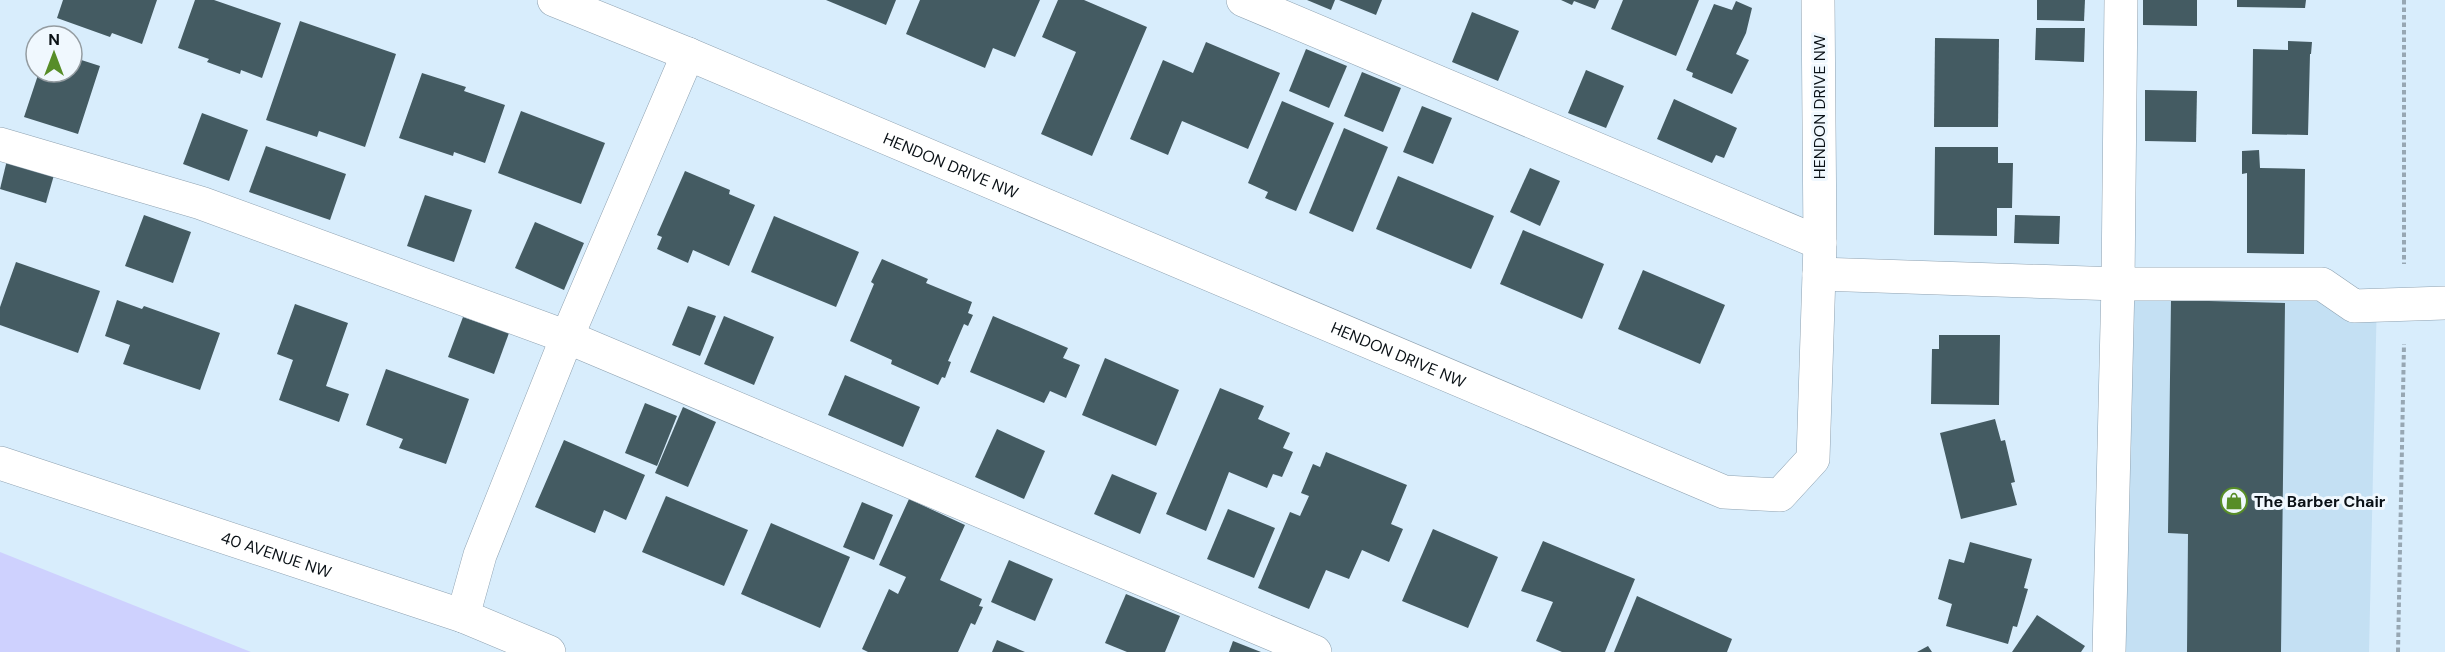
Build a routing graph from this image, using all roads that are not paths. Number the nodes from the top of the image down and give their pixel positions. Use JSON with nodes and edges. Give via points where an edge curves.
{"nodes":[{"id":1,"x":554,"y":0,"type":"edge"},
{"id":2,"x":1243,"y":0,"type":"edge"},
{"id":3,"x":1818,"y":0,"type":"edge"},
{"id":4,"x":2121,"y":0,"type":"edge"},
{"id":5,"x":688,"y":54,"type":"junction"},
{"id":6,"x":0,"y":144,"type":"edge"},
{"id":7,"x":1820,"y":258,"type":"junction"},
{"id":8,"x":2118,"y":284,"type":"junction"},
{"id":9,"x":2445,"y":303,"type":"edge"},
{"id":10,"x":567,"y":337,"type":"junction"},
{"id":11,"x":0,"y":463,"type":"edge"},
{"id":12,"x":463,"y":616,"type":"junction"},
{"id":13,"x":549,"y":652,"type":"edge"},
{"id":14,"x":1315,"y":652,"type":"edge"},
{"id":15,"x":2109,"y":652,"type":"edge"}],
"edges":[{"from":1,"to":5,"type":"street","name":"HENDON DRIVE NW"},
{"from":2,"to":7,"type":"street"},
{"from":3,"to":7,"type":"street","name":"HENDON DRIVE NW"},
{"from":4,"to":8,"type":"street"},
{"from":5,"to":7,"type":"street","name":"HENDON DRIVE NW","via":[[1724,492],[1780,495],[1813,459]]},
{"from":5,"to":10,"type":"street"},
{"from":6,"to":10,"type":"street","via":[[201,203]]},
{"from":7,"to":8,"type":"street"},
{"from":8,"to":9,"type":"street","via":[[2322,285],[2354,306]]},
{"from":8,"to":15,"type":"street"},
{"from":10,"to":12,"type":"street","via":[[480,555]]},
{"from":10,"to":14,"type":"street"},
{"from":11,"to":12,"type":"street","name":"40 AVENUE NW"},
{"from":12,"to":13,"type":"street","name":"40 AVENUE NW"}]}
